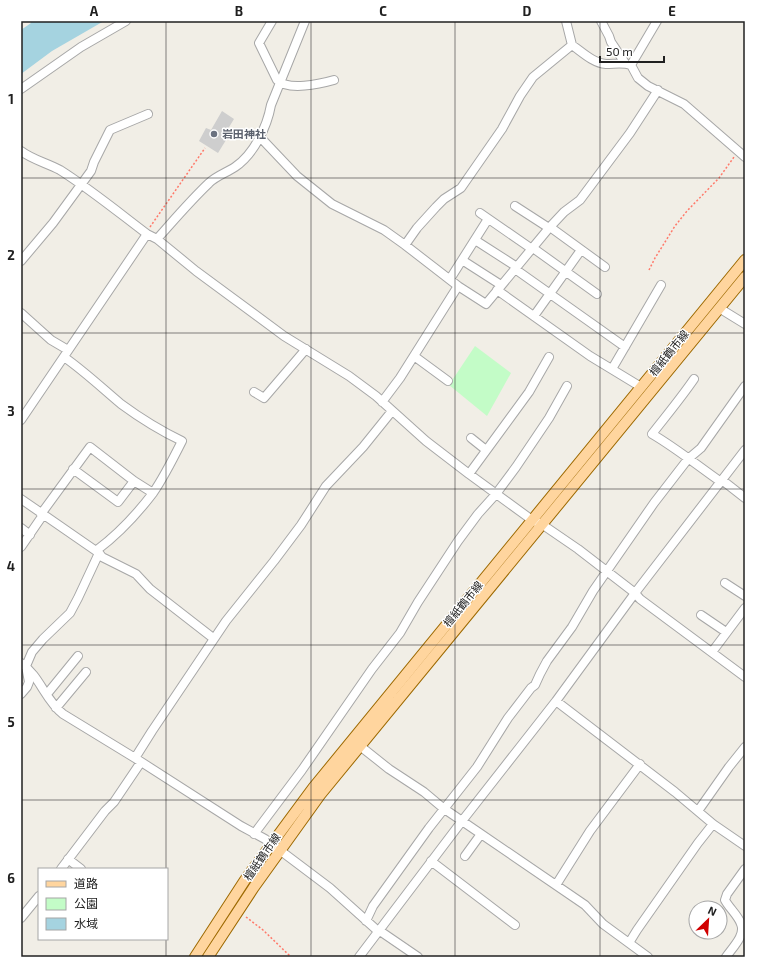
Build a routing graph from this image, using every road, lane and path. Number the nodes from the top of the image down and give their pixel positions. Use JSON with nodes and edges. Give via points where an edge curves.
{"nodes":[{"id":1,"x":126,"y":21,"type":"edge"},
{"id":2,"x":272,"y":21,"type":"edge"},
{"id":3,"x":305,"y":21,"type":"edge"},
{"id":4,"x":566,"y":21,"type":"edge"},
{"id":5,"x":601,"y":21,"type":"edge"},
{"id":6,"x":657,"y":21,"type":"edge"},
{"id":7,"x":572,"y":45,"type":"junction"},
{"id":8,"x":628,"y":64,"type":"junction"},
{"id":9,"x":334,"y":80,"type":"dead end"},
{"id":10,"x":281,"y":83,"type":"junction"},
{"id":11,"x":21,"y":89,"type":"edge"},
{"id":12,"x":658,"y":90,"type":"junction"},
{"id":13,"x":148,"y":114,"type":"dead end"},
{"id":14,"x":260,"y":137,"type":"junction"},
{"id":15,"x":205,"y":148,"type":"dead end"},
{"id":16,"x":21,"y":151,"type":"edge"},
{"id":17,"x":742,"y":154,"type":"edge"},
{"id":18,"x":82,"y":185,"type":"junction"},
{"id":19,"x":515,"y":206,"type":"dead end"},
{"id":20,"x":480,"y":213,"type":"dead end"},
{"id":21,"x":488,"y":219,"type":"junction"},
{"id":22,"x":550,"y":227,"type":"junction"},
{"id":23,"x":147,"y":234,"type":"junction"},
{"id":24,"x":157,"y":239,"type":"junction"},
{"id":25,"x":475,"y":240,"type":"junction"},
{"id":26,"x":405,"y":244,"type":"junction"},
{"id":27,"x":532,"y":248,"type":"junction"},
{"id":28,"x":582,"y":250,"type":"junction"},
{"id":29,"x":462,"y":260,"type":"junction"},
{"id":30,"x":745,"y":260,"type":"edge"},
{"id":31,"x":21,"y":261,"type":"edge"},
{"id":32,"x":605,"y":267,"type":"dead end"},
{"id":33,"x":516,"y":268,"type":"junction"},
{"id":34,"x":650,"y":270,"type":"dead end"},
{"id":35,"x":566,"y":272,"type":"junction"},
{"id":36,"x":745,"y":276,"type":"edge"},
{"id":37,"x":450,"y":279,"type":"junction"},
{"id":38,"x":661,"y":285,"type":"dead end"},
{"id":39,"x":458,"y":286,"type":"junction"},
{"id":40,"x":499,"y":288,"type":"junction"},
{"id":41,"x":550,"y":294,"type":"junction"},
{"id":42,"x":597,"y":294,"type":"dead end"},
{"id":43,"x":719,"y":308,"type":"junction"},
{"id":44,"x":21,"y":313,"type":"edge"},
{"id":45,"x":534,"y":316,"type":"junction"},
{"id":46,"x":745,"y":324,"type":"edge"},
{"id":47,"x":625,"y":347,"type":"junction"},
{"id":48,"x":306,"y":349,"type":"junction"},
{"id":49,"x":66,"y":353,"type":"junction"},
{"id":50,"x":414,"y":356,"type":"junction"},
{"id":51,"x":549,"y":357,"type":"dead end"},
{"id":52,"x":612,"y":370,"type":"junction"},
{"id":53,"x":694,"y":379,"type":"dead end"},
{"id":54,"x":448,"y":381,"type":"dead end"},
{"id":55,"x":567,"y":386,"type":"dead end"},
{"id":56,"x":745,"y":386,"type":"edge"},
{"id":57,"x":641,"y":387,"type":"junction"},
{"id":58,"x":254,"y":392,"type":"dead end"},
{"id":59,"x":382,"y":402,"type":"junction"},
{"id":60,"x":392,"y":411,"type":"junction"},
{"id":61,"x":21,"y":420,"type":"edge"},
{"id":62,"x":471,"y":438,"type":"dead end"},
{"id":63,"x":486,"y":450,"type":"junction"},
{"id":64,"x":745,"y":450,"type":"edge"},
{"id":65,"x":688,"y":459,"type":"junction"},
{"id":66,"x":73,"y":469,"type":"junction"},
{"id":67,"x":469,"y":474,"type":"junction"},
{"id":68,"x":134,"y":481,"type":"junction"},
{"id":69,"x":722,"y":481,"type":"junction"},
{"id":70,"x":153,"y":493,"type":"junction"},
{"id":71,"x":496,"y":494,"type":"junction"},
{"id":72,"x":745,"y":498,"type":"edge"},
{"id":73,"x":21,"y":499,"type":"edge"},
{"id":74,"x":42,"y":514,"type":"junction"},
{"id":75,"x":532,"y":520,"type":"junction"},
{"id":76,"x":542,"y":525,"type":"junction"},
{"id":77,"x":21,"y":528,"type":"edge"},
{"id":78,"x":30,"y":534,"type":"junction"},
{"id":79,"x":21,"y":547,"type":"edge"},
{"id":80,"x":98,"y":552,"type":"junction"},
{"id":81,"x":606,"y":571,"type":"junction"},
{"id":82,"x":725,"y":583,"type":"dead end"},
{"id":83,"x":635,"y":594,"type":"junction"},
{"id":84,"x":745,"y":596,"type":"edge"},
{"id":85,"x":745,"y":608,"type":"edge"},
{"id":86,"x":701,"y":615,"type":"dead end"},
{"id":87,"x":726,"y":632,"type":"junction"},
{"id":88,"x":213,"y":638,"type":"junction"},
{"id":89,"x":712,"y":652,"type":"junction"},
{"id":90,"x":78,"y":656,"type":"dead end"},
{"id":91,"x":24,"y":664,"type":"edge"},
{"id":92,"x":86,"y":672,"type":"dead end"},
{"id":93,"x":745,"y":677,"type":"edge"},
{"id":94,"x":21,"y":694,"type":"edge"},
{"id":95,"x":47,"y":694,"type":"junction"},
{"id":96,"x":556,"y":701,"type":"junction"},
{"id":97,"x":56,"y":708,"type":"junction"},
{"id":98,"x":360,"y":746,"type":"junction"},
{"id":99,"x":745,"y":747,"type":"edge"},
{"id":100,"x":138,"y":760,"type":"junction"},
{"id":101,"x":640,"y":764,"type":"junction"},
{"id":102,"x":444,"y":808,"type":"junction"},
{"id":103,"x":698,"y":811,"type":"junction"},
{"id":104,"x":462,"y":821,"type":"junction"},
{"id":105,"x":714,"y":824,"type":"junction"},
{"id":106,"x":254,"y":834,"type":"junction"},
{"id":107,"x":481,"y":834,"type":"junction"},
{"id":108,"x":271,"y":844,"type":"junction"},
{"id":109,"x":745,"y":846,"type":"edge"},
{"id":110,"x":280,"y":850,"type":"junction"},
{"id":111,"x":465,"y":856,"type":"dead end"},
{"id":112,"x":68,"y":859,"type":"junction"},
{"id":113,"x":432,"y":861,"type":"junction"},
{"id":114,"x":62,"y":868,"type":"edge"},
{"id":115,"x":79,"y":868,"type":"edge"},
{"id":116,"x":745,"y":869,"type":"edge"},
{"id":117,"x":556,"y":885,"type":"junction"},
{"id":118,"x":38,"y":897,"type":"edge"},
{"id":119,"x":238,"y":911,"type":"junction"},
{"id":120,"x":21,"y":918,"type":"edge"},
{"id":121,"x":366,"y":921,"type":"junction"},
{"id":122,"x":515,"y":925,"type":"dead end"},
{"id":123,"x":379,"y":932,"type":"junction"},
{"id":124,"x":629,"y":943,"type":"junction"},
{"id":125,"x":195,"y":957,"type":"edge"},
{"id":126,"x":208,"y":957,"type":"edge"},
{"id":127,"x":291,"y":957,"type":"edge"},
{"id":128,"x":359,"y":957,"type":"edge"},
{"id":129,"x":418,"y":957,"type":"edge"},
{"id":130,"x":648,"y":957,"type":"edge"},
{"id":131,"x":726,"y":957,"type":"edge"}],
"edges":[{"from":1,"to":11,"type":"street","via":[[81,47]]},
{"from":2,"to":10,"type":"street","via":[[259,43],[277,80]]},
{"from":3,"to":10,"type":"street"},
{"from":4,"to":7,"type":"street"},
{"from":5,"to":8,"type":"street","via":[[611,42]]},
{"from":6,"to":8,"type":"street"},
{"from":7,"to":8,"type":"street","via":[[597,62]]},
{"from":7,"to":26,"type":"street","via":[[533,77],[502,129],[461,188],[436,207]]},
{"from":8,"to":12,"type":"street","via":[[638,78]]},
{"from":9,"to":10,"type":"street","via":[[320,84]]},
{"from":10,"to":14,"type":"street"},
{"from":12,"to":17,"type":"street","via":[[684,104]]},
{"from":12,"to":22,"type":"street","via":[[580,200]]},
{"from":13,"to":18,"type":"street","via":[[110,130],[92,171]]},
{"from":14,"to":24,"type":"street","via":[[243,160],[210,181]]},
{"from":14,"to":26,"type":"street","via":[[297,176],[332,204],[384,230]]},
{"from":15,"to":23,"type":"path"},
{"from":16,"to":18,"type":"street","via":[[58,169]]},
{"from":17,"to":34,"type":"path","via":[[679,221]]},
{"from":18,"to":23,"type":"street"},
{"from":18,"to":31,"type":"street"},
{"from":19,"to":22,"type":"street"},
{"from":20,"to":21,"type":"street"},
{"from":21,"to":25,"type":"street"},
{"from":21,"to":27,"type":"street"},
{"from":22,"to":27,"type":"street"},
{"from":22,"to":28,"type":"street"},
{"from":23,"to":24,"type":"street"},
{"from":23,"to":49,"type":"street"},
{"from":24,"to":48,"type":"street","via":[[284,336]]},
{"from":25,"to":29,"type":"street"},
{"from":25,"to":33,"type":"street"},
{"from":26,"to":37,"type":"street"},
{"from":27,"to":33,"type":"street"},
{"from":27,"to":35,"type":"street"},
{"from":28,"to":32,"type":"street"},
{"from":28,"to":35,"type":"street"},
{"from":29,"to":37,"type":"street"},
{"from":29,"to":40,"type":"street"},
{"from":30,"to":57,"type":"main road","name":"檀紙鶴市線"},
{"from":33,"to":40,"type":"street"},
{"from":33,"to":41,"type":"street"},
{"from":35,"to":41,"type":"street"},
{"from":35,"to":42,"type":"street"},
{"from":36,"to":43,"type":"main road","name":"檀紙鶴市線"},
{"from":37,"to":39,"type":"street"},
{"from":38,"to":47,"type":"street"},
{"from":39,"to":40,"type":"street","via":[[486,304]]},
{"from":39,"to":50,"type":"street"},
{"from":40,"to":45,"type":"street"},
{"from":41,"to":45,"type":"street"},
{"from":41,"to":47,"type":"street"},
{"from":43,"to":46,"type":"street"},
{"from":43,"to":76,"type":"main road","name":"檀紙鶴市線"},
{"from":44,"to":49,"type":"street"},
{"from":45,"to":52,"type":"street"},
{"from":47,"to":52,"type":"street"},
{"from":48,"to":58,"type":"street","via":[[264,398]]},
{"from":48,"to":59,"type":"street","via":[[350,376]]},
{"from":49,"to":61,"type":"street"},
{"from":49,"to":70,"type":"street","via":[[122,404],[182,441]]},
{"from":50,"to":54,"type":"street"},
{"from":50,"to":59,"type":"street"},
{"from":51,"to":63,"type":"street","via":[[529,392]]},
{"from":52,"to":57,"type":"street"},
{"from":53,"to":65,"type":"street","via":[[652,434]]},
{"from":55,"to":71,"type":"street","via":[[549,418]]},
{"from":56,"to":65,"type":"street","via":[[701,448]]},
{"from":57,"to":75,"type":"main road","name":"檀紙鶴市線"},
{"from":59,"to":60,"type":"street"},
{"from":60,"to":67,"type":"street"},
{"from":60,"to":88,"type":"street","via":[[363,447],[326,486],[292,537]]},
{"from":62,"to":63,"type":"street"},
{"from":63,"to":67,"type":"street"},
{"from":64,"to":69,"type":"street"},
{"from":65,"to":69,"type":"street"},
{"from":65,"to":81,"type":"street","via":[[664,488]]},
{"from":66,"to":68,"type":"street","via":[[118,502]]},
{"from":66,"to":68,"type":"street","via":[[90,447]]},
{"from":66,"to":74,"type":"street"},
{"from":67,"to":71,"type":"street"},
{"from":68,"to":70,"type":"street"},
{"from":69,"to":72,"type":"street"},
{"from":69,"to":83,"type":"street"},
{"from":70,"to":80,"type":"street"},
{"from":71,"to":75,"type":"street"},
{"from":71,"to":106,"type":"street","via":[[458,541],[400,633]]},
{"from":73,"to":74,"type":"street"},
{"from":74,"to":78,"type":"street"},
{"from":74,"to":80,"type":"street"},
{"from":75,"to":76,"type":"street"},
{"from":75,"to":108,"type":"main road","name":"檀紙鶴市線","via":[[341,753]]},
{"from":76,"to":81,"type":"street"},
{"from":76,"to":98,"type":"main road","name":"檀紙鶴市線"},
{"from":77,"to":78,"type":"street"},
{"from":78,"to":79,"type":"street"},
{"from":80,"to":88,"type":"street","via":[[102,557],[136,574],[150,589]]},
{"from":80,"to":91,"type":"street","via":[[70,613],[32,652]]},
{"from":81,"to":83,"type":"street"},
{"from":81,"to":102,"type":"street","via":[[572,627],[547,660],[535,685],[508,718],[477,767]]},
{"from":82,"to":84,"type":"street"},
{"from":83,"to":89,"type":"street"},
{"from":83,"to":96,"type":"street"},
{"from":85,"to":87,"type":"street"},
{"from":86,"to":87,"type":"street"},
{"from":87,"to":89,"type":"street"},
{"from":88,"to":100,"type":"street"},
{"from":89,"to":93,"type":"street"},
{"from":90,"to":95,"type":"street"},
{"from":91,"to":94,"type":"street","via":[[29,682]]},
{"from":91,"to":95,"type":"street","via":[[35,675]]},
{"from":92,"to":97,"type":"street"},
{"from":95,"to":97,"type":"street"},
{"from":96,"to":101,"type":"street"},
{"from":96,"to":104,"type":"street"},
{"from":97,"to":100,"type":"street"},
{"from":98,"to":102,"type":"street"},
{"from":98,"to":110,"type":"main road","name":"檀紙鶴市線"},
{"from":99,"to":103,"type":"street"},
{"from":100,"to":106,"type":"street"},
{"from":100,"to":112,"type":"street","via":[[114,802],[104,811]]},
{"from":101,"to":103,"type":"street"},
{"from":101,"to":117,"type":"street","via":[[590,831]]},
{"from":102,"to":104,"type":"street"},
{"from":102,"to":121,"type":"street","via":[[379,898]]},
{"from":103,"to":105,"type":"street"},
{"from":104,"to":107,"type":"street"},
{"from":104,"to":113,"type":"street"},
{"from":105,"to":109,"type":"street"},
{"from":105,"to":124,"type":"street"},
{"from":106,"to":108,"type":"street"},
{"from":107,"to":111,"type":"street"},
{"from":107,"to":117,"type":"street"},
{"from":108,"to":110,"type":"street"},
{"from":108,"to":125,"type":"main road","name":"檀紙鶴市線"},
{"from":110,"to":119,"type":"main road","name":"檀紙鶴市線"},
{"from":110,"to":121,"type":"street","via":[[330,888]]},
{"from":112,"to":114,"type":"street"},
{"from":112,"to":115,"type":"street"},
{"from":113,"to":122,"type":"street"},
{"from":113,"to":123,"type":"street"},
{"from":116,"to":131,"type":"street","via":[[725,900],[742,929],[741,935]]},
{"from":117,"to":124,"type":"street","via":[[585,905],[603,924]]},
{"from":118,"to":120,"type":"street"},
{"from":119,"to":126,"type":"main road","name":"檀紙鶴市線"},
{"from":119,"to":127,"type":"path","via":[[263,930]]},
{"from":121,"to":123,"type":"street"},
{"from":123,"to":128,"type":"street"},
{"from":123,"to":129,"type":"street"},
{"from":124,"to":130,"type":"street"}]}
